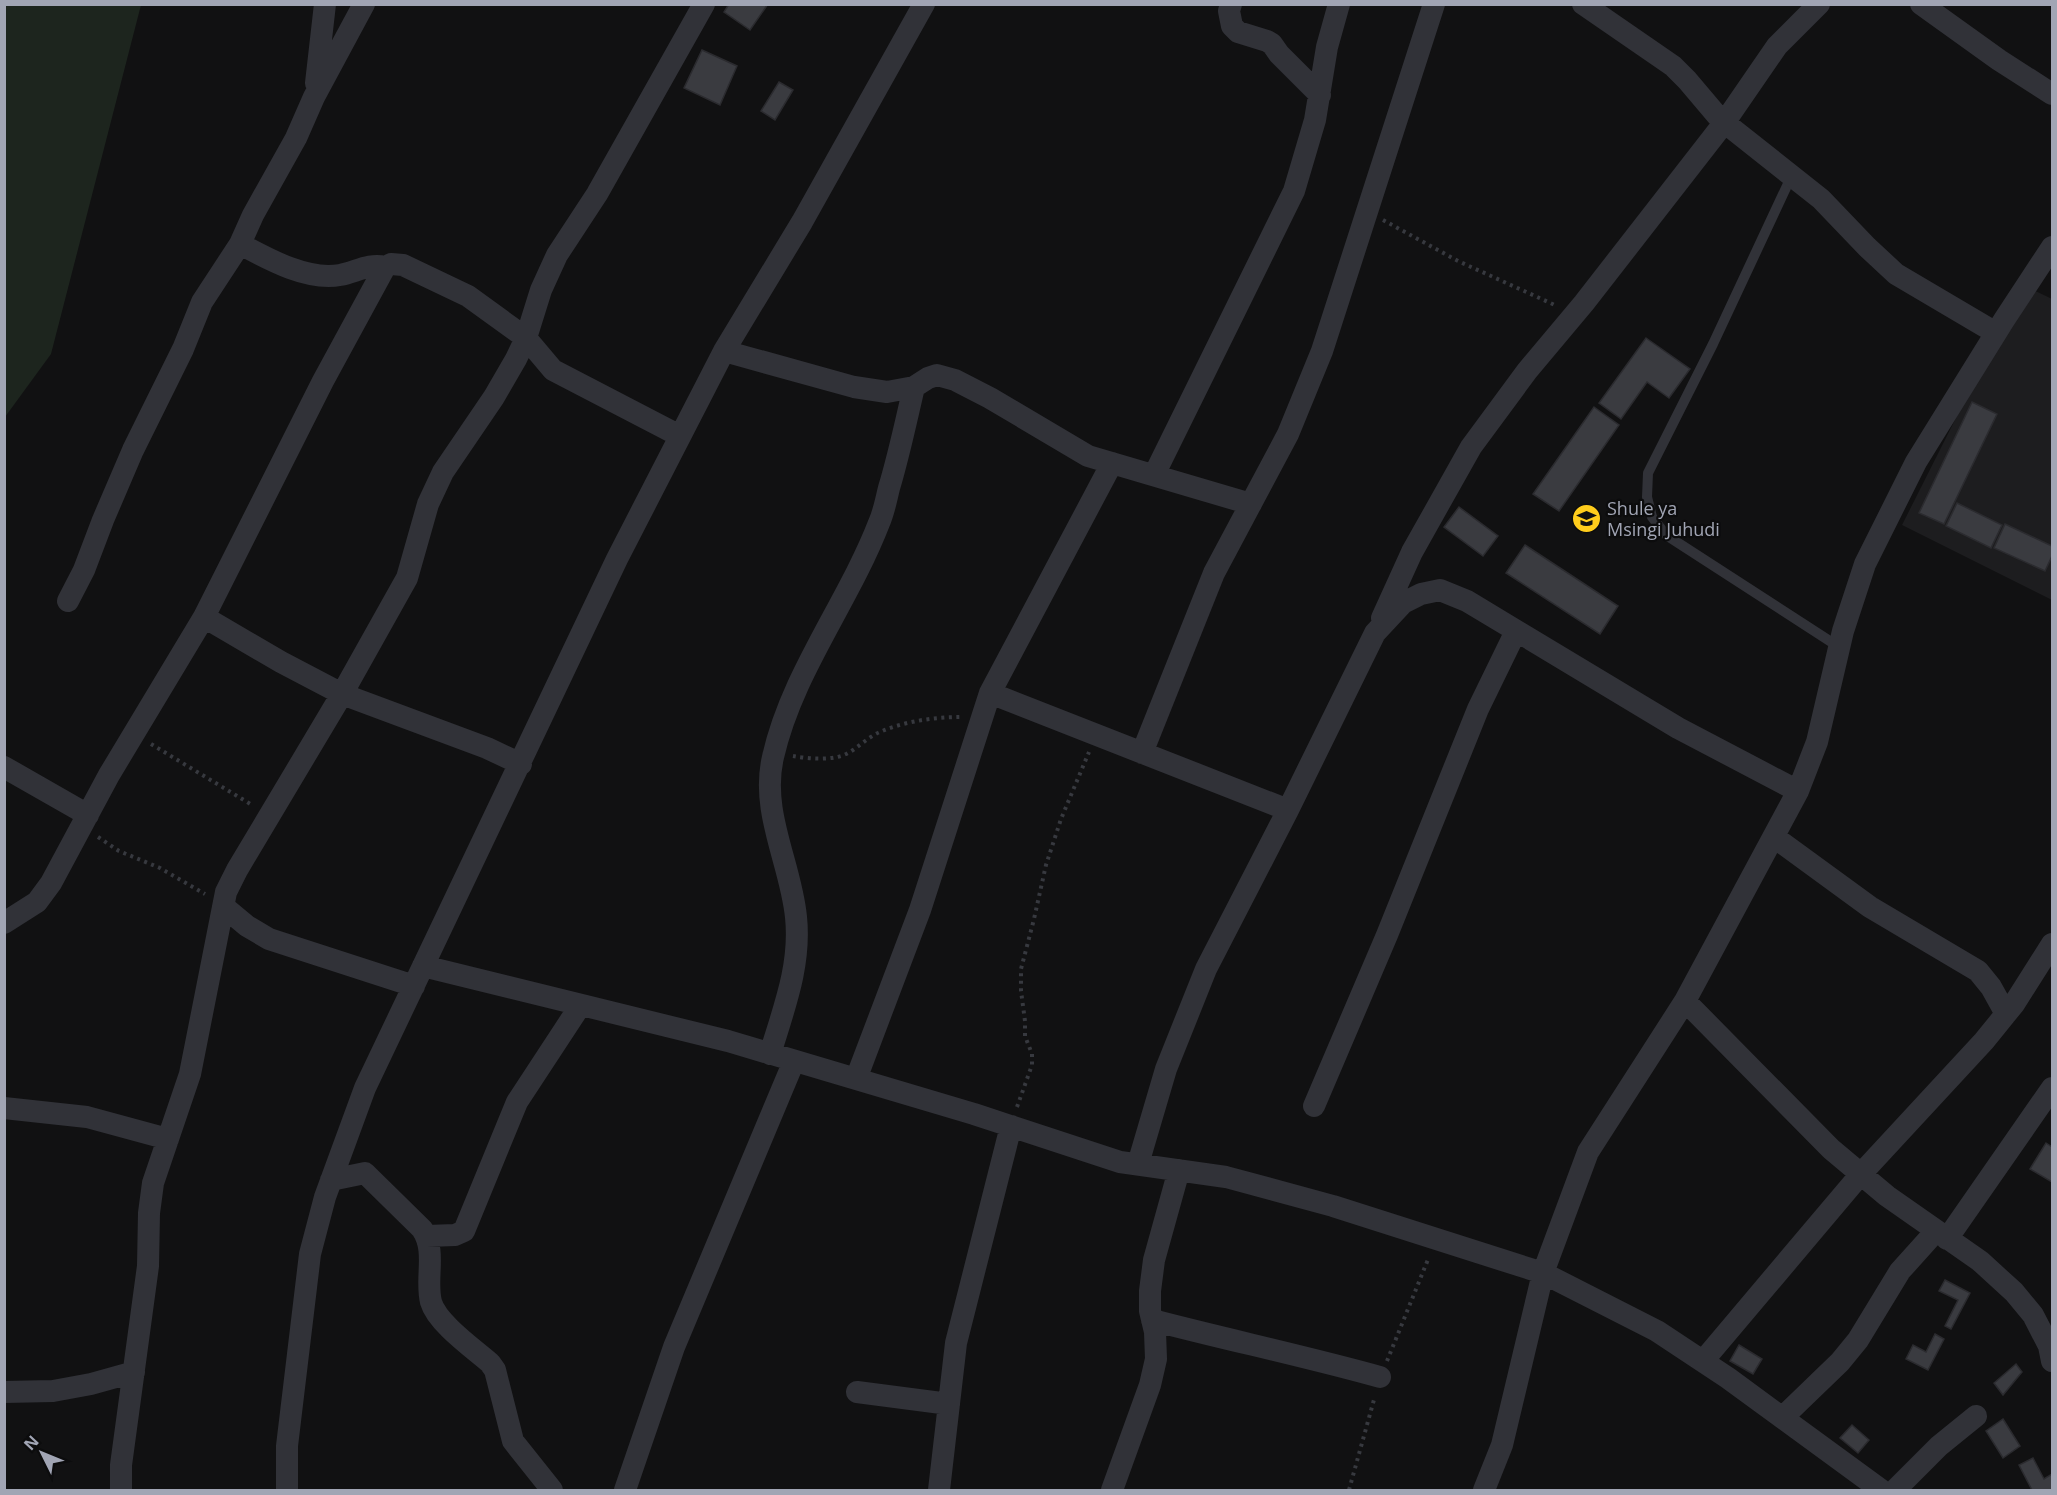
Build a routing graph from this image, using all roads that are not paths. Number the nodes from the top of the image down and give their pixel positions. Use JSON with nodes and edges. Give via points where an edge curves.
{"nodes":[{"id":1,"x":325,"y":4,"type":"edge"},
{"id":2,"x":364,"y":4,"type":"edge"},
{"id":3,"x":704,"y":4,"type":"edge"},
{"id":4,"x":924,"y":4,"type":"edge"},
{"id":5,"x":1232,"y":4,"type":"edge"},
{"id":6,"x":1339,"y":4,"type":"edge"},
{"id":7,"x":1434,"y":4,"type":"edge"},
{"id":8,"x":1584,"y":4,"type":"edge"},
{"id":9,"x":1819,"y":4,"type":"edge"},
{"id":10,"x":1921,"y":4,"type":"edge"},
{"id":11,"x":2052,"y":94,"type":"edge"},
{"id":12,"x":1320,"y":95,"type":"junction"},
{"id":13,"x":314,"y":97,"type":"junction"},
{"id":14,"x":1724,"y":123,"type":"junction"},
{"id":15,"x":1792,"y":175,"type":"junction"},
{"id":16,"x":240,"y":244,"type":"junction"},
{"id":17,"x":2052,"y":247,"type":"edge"},
{"id":18,"x":385,"y":267,"type":"junction"},
{"id":19,"x":1996,"y":333,"type":"junction"},
{"id":20,"x":526,"y":338,"type":"junction"},
{"id":21,"x":724,"y":351,"type":"junction"},
{"id":22,"x":914,"y":387,"type":"junction"},
{"id":23,"x":680,"y":436,"type":"junction"},
{"id":24,"x":1112,"y":463,"type":"junction"},
{"id":25,"x":1154,"y":475,"type":"junction"},
{"id":26,"x":1251,"y":504,"type":"junction"},
{"id":27,"x":68,"y":601,"type":"dead end"},
{"id":28,"x":204,"y":617,"type":"junction"},
{"id":29,"x":1516,"y":631,"type":"junction"},
{"id":30,"x":1375,"y":633,"type":"junction"},
{"id":31,"x":1839,"y":647,"type":"junction"},
{"id":32,"x":990,"y":693,"type":"junction"},
{"id":33,"x":342,"y":694,"type":"junction"},
{"id":34,"x":1142,"y":753,"type":"junction"},
{"id":35,"x":520,"y":764,"type":"junction"},
{"id":36,"x":4,"y":767,"type":"edge"},
{"id":37,"x":1798,"y":791,"type":"junction"},
{"id":38,"x":1288,"y":810,"type":"junction"},
{"id":39,"x":86,"y":819,"type":"junction"},
{"id":40,"x":1774,"y":837,"type":"junction"},
{"id":41,"x":223,"y":906,"type":"junction"},
{"id":42,"x":4,"y":923,"type":"edge"},
{"id":43,"x":2052,"y":944,"type":"edge"},
{"id":44,"x":419,"y":976,"type":"junction"},
{"id":45,"x":1685,"y":1001,"type":"junction"},
{"id":46,"x":580,"y":1006,"type":"junction"},
{"id":47,"x":2006,"y":1014,"type":"junction"},
{"id":48,"x":770,"y":1054,"type":"junction"},
{"id":49,"x":794,"y":1061,"type":"junction"},
{"id":50,"x":856,"y":1079,"type":"junction"},
{"id":51,"x":2052,"y":1088,"type":"edge"},
{"id":52,"x":1314,"y":1106,"type":"dead end"},
{"id":53,"x":4,"y":1108,"type":"edge"},
{"id":54,"x":1011,"y":1126,"type":"junction"},
{"id":55,"x":168,"y":1139,"type":"junction"},
{"id":56,"x":1138,"y":1164,"type":"junction"},
{"id":57,"x":1179,"y":1170,"type":"junction"},
{"id":58,"x":1860,"y":1175,"type":"junction"},
{"id":59,"x":331,"y":1180,"type":"junction"},
{"id":60,"x":1941,"y":1235,"type":"junction"},
{"id":61,"x":427,"y":1236,"type":"junction"},
{"id":62,"x":1543,"y":1274,"type":"junction"},
{"id":63,"x":1152,"y":1320,"type":"junction"},
{"id":64,"x":1702,"y":1361,"type":"junction"},
{"id":65,"x":2052,"y":1361,"type":"edge"},
{"id":66,"x":134,"y":1372,"type":"junction"},
{"id":67,"x":1380,"y":1377,"type":"dead end"},
{"id":68,"x":4,"y":1392,"type":"edge"},
{"id":69,"x":857,"y":1392,"type":"dead end"},
{"id":70,"x":949,"y":1404,"type":"junction"},
{"id":71,"x":1976,"y":1416,"type":"dead end"},
{"id":72,"x":1783,"y":1418,"type":"junction"},
{"id":73,"x":121,"y":1491,"type":"edge"},
{"id":74,"x":287,"y":1491,"type":"edge"},
{"id":75,"x":552,"y":1491,"type":"edge"},
{"id":76,"x":625,"y":1491,"type":"edge"},
{"id":77,"x":939,"y":1491,"type":"edge"},
{"id":78,"x":1112,"y":1491,"type":"edge"},
{"id":79,"x":1484,"y":1491,"type":"edge"},
{"id":80,"x":1881,"y":1491,"type":"edge"},
{"id":81,"x":1895,"y":1491,"type":"edge"}],
"edges":[{"from":1,"to":13,"type":"street"},
{"from":2,"to":13,"type":"street"},
{"from":3,"to":20,"type":"street","via":[[597,194],[557,255]]},
{"from":4,"to":21,"type":"street","via":[[802,222]]},
{"from":5,"to":12,"type":"street","via":[[1232,26],[1238,32],[1272,44]]},
{"from":6,"to":12,"type":"street"},
{"from":7,"to":26,"type":"street","via":[[1322,351],[1288,434]]},
{"from":8,"to":14,"type":"street","via":[[1673,66]]},
{"from":9,"to":14,"type":"street","via":[[1777,46]]},
{"from":10,"to":11,"type":"street"},
{"from":12,"to":25,"type":"street","via":[[1294,191]]},
{"from":13,"to":16,"type":"street"},
{"from":14,"to":15,"type":"street"},
{"from":14,"to":30,"type":"street","via":[[1470,447],[1412,552]]},
{"from":15,"to":19,"type":"street","via":[[1896,274]]},
{"from":15,"to":31,"type":"lane","via":[[1648,472],[1647,496],[1652,517],[1666,535]]},
{"from":16,"to":18,"type":"street","via":[[276,263],[323,275],[339,275],[373,265]]},
{"from":16,"to":27,"type":"street","via":[[202,302]]},
{"from":17,"to":19,"type":"street"},
{"from":18,"to":20,"type":"street","via":[[397,263],[468,296]]},
{"from":18,"to":28,"type":"street","via":[[322,381]]},
{"from":19,"to":31,"type":"street","via":[[1916,462],[1890,513],[1865,564]]},
{"from":20,"to":23,"type":"street","via":[[553,370],[565,378]]},
{"from":20,"to":33,"type":"street","via":[[494,397],[442,472],[428,504],[407,578]]},
{"from":21,"to":22,"type":"street","via":[[854,387],[886,392]]},
{"from":21,"to":23,"type":"street"},
{"from":22,"to":24,"type":"street","via":[[937,375],[955,380],[1088,456]]},
{"from":22,"to":48,"type":"street","via":[[880,522],[810,660],[775,752],[770,791],[772,818],[792,888],[798,943],[792,980]]},
{"from":23,"to":35,"type":"street"},
{"from":24,"to":25,"type":"street"},
{"from":24,"to":32,"type":"street"},
{"from":25,"to":26,"type":"street"},
{"from":26,"to":34,"type":"street","via":[[1214,573]]},
{"from":28,"to":33,"type":"street"},
{"from":28,"to":39,"type":"street"},
{"from":29,"to":30,"type":"street","via":[[1467,601],[1440,590],[1403,603]]},
{"from":29,"to":37,"type":"street","via":[[1678,728]]},
{"from":29,"to":52,"type":"street","via":[[1478,709]]},
{"from":30,"to":38,"type":"street"},
{"from":31,"to":37,"type":"street","via":[[1817,742]]},
{"from":32,"to":34,"type":"street"},
{"from":32,"to":50,"type":"street","via":[[920,910]]},
{"from":33,"to":35,"type":"street"},
{"from":33,"to":41,"type":"street","via":[[237,870]]},
{"from":34,"to":38,"type":"street"},
{"from":35,"to":44,"type":"street"},
{"from":36,"to":39,"type":"street"},
{"from":37,"to":40,"type":"street"},
{"from":38,"to":56,"type":"street","via":[[1206,969],[1166,1069]]},
{"from":39,"to":42,"type":"street","via":[[44,894]]},
{"from":40,"to":45,"type":"street"},
{"from":40,"to":47,"type":"street","via":[[1870,907],[1978,971]]},
{"from":41,"to":44,"type":"street","via":[[268,939]]},
{"from":41,"to":55,"type":"street","via":[[190,1074]]},
{"from":43,"to":47,"type":"street"},
{"from":44,"to":46,"type":"street"},
{"from":44,"to":59,"type":"street","via":[[365,1088]]},
{"from":45,"to":58,"type":"street"},
{"from":45,"to":62,"type":"street","via":[[1588,1152]]},
{"from":46,"to":48,"type":"street"},
{"from":46,"to":61,"type":"street","via":[[517,1102],[464,1231]]},
{"from":47,"to":58,"type":"street"},
{"from":48,"to":49,"type":"street"},
{"from":49,"to":50,"type":"street"},
{"from":49,"to":76,"type":"street","via":[[674,1347]]},
{"from":50,"to":54,"type":"street"},
{"from":51,"to":60,"type":"street"},
{"from":53,"to":55,"type":"street","via":[[87,1117]]},
{"from":54,"to":56,"type":"street","via":[[1119,1162]]},
{"from":54,"to":70,"type":"street","via":[[956,1343]]},
{"from":55,"to":66,"type":"street","via":[[150,1200],[148,1266]]},
{"from":56,"to":57,"type":"street"},
{"from":57,"to":62,"type":"street","via":[[1226,1177],[1333,1206]]},
{"from":57,"to":63,"type":"street","via":[[1154,1260]]},
{"from":58,"to":60,"type":"street"},
{"from":58,"to":64,"type":"street"},
{"from":59,"to":61,"type":"street","via":[[365,1173]]},
{"from":59,"to":74,"type":"street","via":[[310,1254],[287,1446]]},
{"from":60,"to":65,"type":"street","via":[[1980,1261],[2014,1292],[2033,1315]]},
{"from":60,"to":72,"type":"street","via":[[1900,1271],[1840,1362]]},
{"from":61,"to":75,"type":"street","via":[[431,1296],[436,1311],[495,1370],[513,1441]]},
{"from":62,"to":64,"type":"street","via":[[1657,1330]]},
{"from":62,"to":79,"type":"street","via":[[1502,1445]]},
{"from":63,"to":67,"type":"street"},
{"from":63,"to":78,"type":"street","via":[[1156,1359],[1150,1385]]},
{"from":64,"to":72,"type":"street"},
{"from":66,"to":68,"type":"street","via":[[53,1391]]},
{"from":66,"to":73,"type":"street","via":[[120,1465]]},
{"from":69,"to":70,"type":"street"},
{"from":70,"to":77,"type":"street"},
{"from":71,"to":81,"type":"street","via":[[1939,1446]]},
{"from":72,"to":80,"type":"street"}]}
